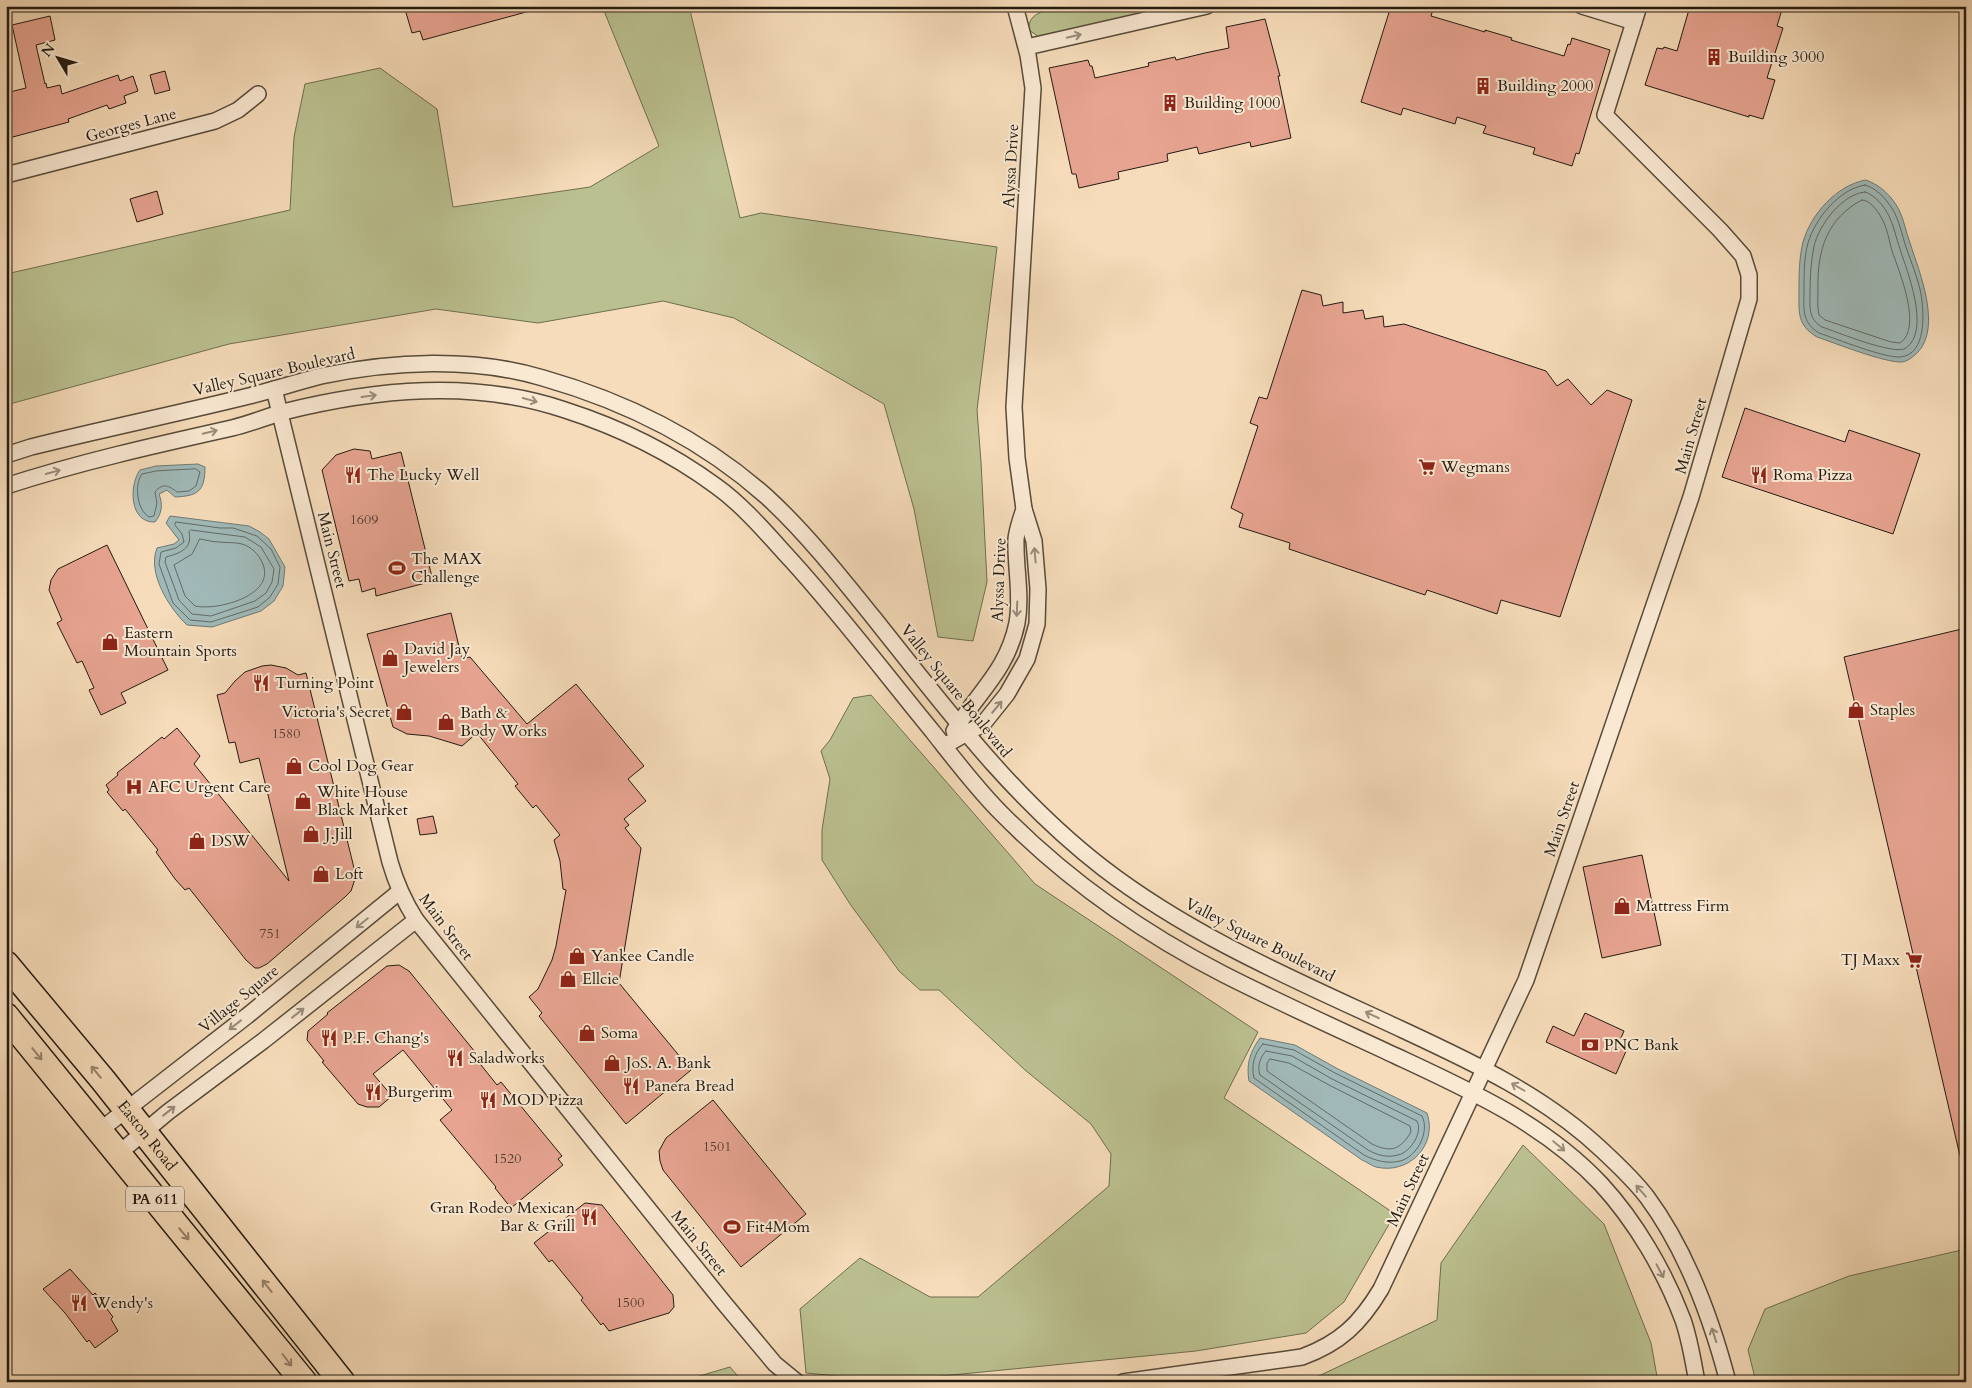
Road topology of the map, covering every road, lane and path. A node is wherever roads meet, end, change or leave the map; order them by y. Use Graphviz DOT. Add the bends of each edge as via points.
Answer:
graph roads {
  1 [pos="1207,6"];
  2 [pos="1582,6"];
  3 [pos="1639,6"];
  4 [pos="1021,7"];
  5 [pos="1634,22"];
  6 [pos="1026,47"];
  7 [pos="258,94"];
  8 [pos="6,175"];
  9 [pos="274,389"];
  10 [pos="280,413"];
  11 [pos="6,455"];
  12 [pos="6,486"];
  13 [pos="963,728"];
  14 [pos="944,746"];
  15 [pos="400,892"];
  16 [pos="416,920"];
  17 [pos="6,964"];
  18 [pos="6,1016"];
  19 [pos="1484,1070"];
  20 [pos="1473,1093"];
  21 [pos="126,1110"];
  22 [pos="99,1131"];
  23 [pos="144,1132"];
  24 [pos="118,1154"];
  25 [pos="304,1382"];
  26 [pos="342,1382"];
  27 [pos="797,1382"];
  28 [pos="1123,1382"];
  29 [pos="1697,1382"];
  30 [pos="1728,1382"];
  6 -- 1 [label="street, one-way"];
  2 -- 5 [label="street"];
  3 -- 5 [label="street"];
  4 -- 6 [label="street, Alyssa Drive"];
  5 -- 19 [label="street, Main Street" via="1605,115 1744,256 1750,275 1749,298 1691,497 1526,980"];
  6 -- 13 [label="street, Alyssa Drive" via="1032,98 1014,406 1024,509 1034,540 1037,624 1026,659 1007,694 982,724"];
  7 -- 8 [label="street, Georges Lane" via="238,110 215,121"];
  9 -- 10 [label="street, Main Street"];
  9 -- 11 [label="street, Valley Square Boulevard"];
  9 -- 13 [label="street, Valley Square Boulevard" via="351,371 412,363 445,364 513,370 539,376 646,415 719,459 792,522"];
  12 -- 10 [label="street, one-way" via="151,446 249,424"];
  10 -- 14 [label="street, one-way" via="358,397 433,390 475,390 562,409 647,445 732,498 812,583"];
  10 -- 15 [label="street, Main Street"];
  13 -- 14 [label="street, Alyssa Drive"];
  19 -- 13 [label="street, Valley Square Boulevard, one-way" via="1244,956 1182,922 1104,869 1051,825 1008,782"];
  14 -- 20 [label="street" via="985,796 1046,857 1131,921 1192,958"];
  15 -- 16 [label="street, Main Street"];
  15 -- 21 [label="street, Village Square, one-way"];
  23 -- 16 [label="street, one-way"];
  16 -- 27 [label="street, Main Street" via="724,1303 775,1364"];
  21 -- 17 [label="highway, Easton Road / PA 611, one-way"];
  18 -- 22 [label="highway, Easton Road / PA 611, one-way"];
  19 -- 20 [label="street, Main Street"];
  30 -- 19 [label="street, Valley Square Boulevard, one-way" via="1706,1309 1692,1277 1647,1198 1598,1146 1557,1112"];
  20 -- 28 [label="street, Main Street" via="1381,1289 1352,1329 1327,1346 1302,1357"];
  20 -- 29 [label="street, one-way" via="1548,1137 1601,1185 1624,1212 1644,1241 1683,1320"];
  21 -- 22 [label="street, Village Square"];
  21 -- 23 [label="highway, Easton Road / PA 611"];
  22 -- 24 [label="highway, Easton Road / PA 611"];
  23 -- 24 [label="street"];
  26 -- 23 [label="highway, Easton Road / PA 611, one-way"];
  24 -- 25 [label="highway, Easton Road / PA 611, one-way"];
}
